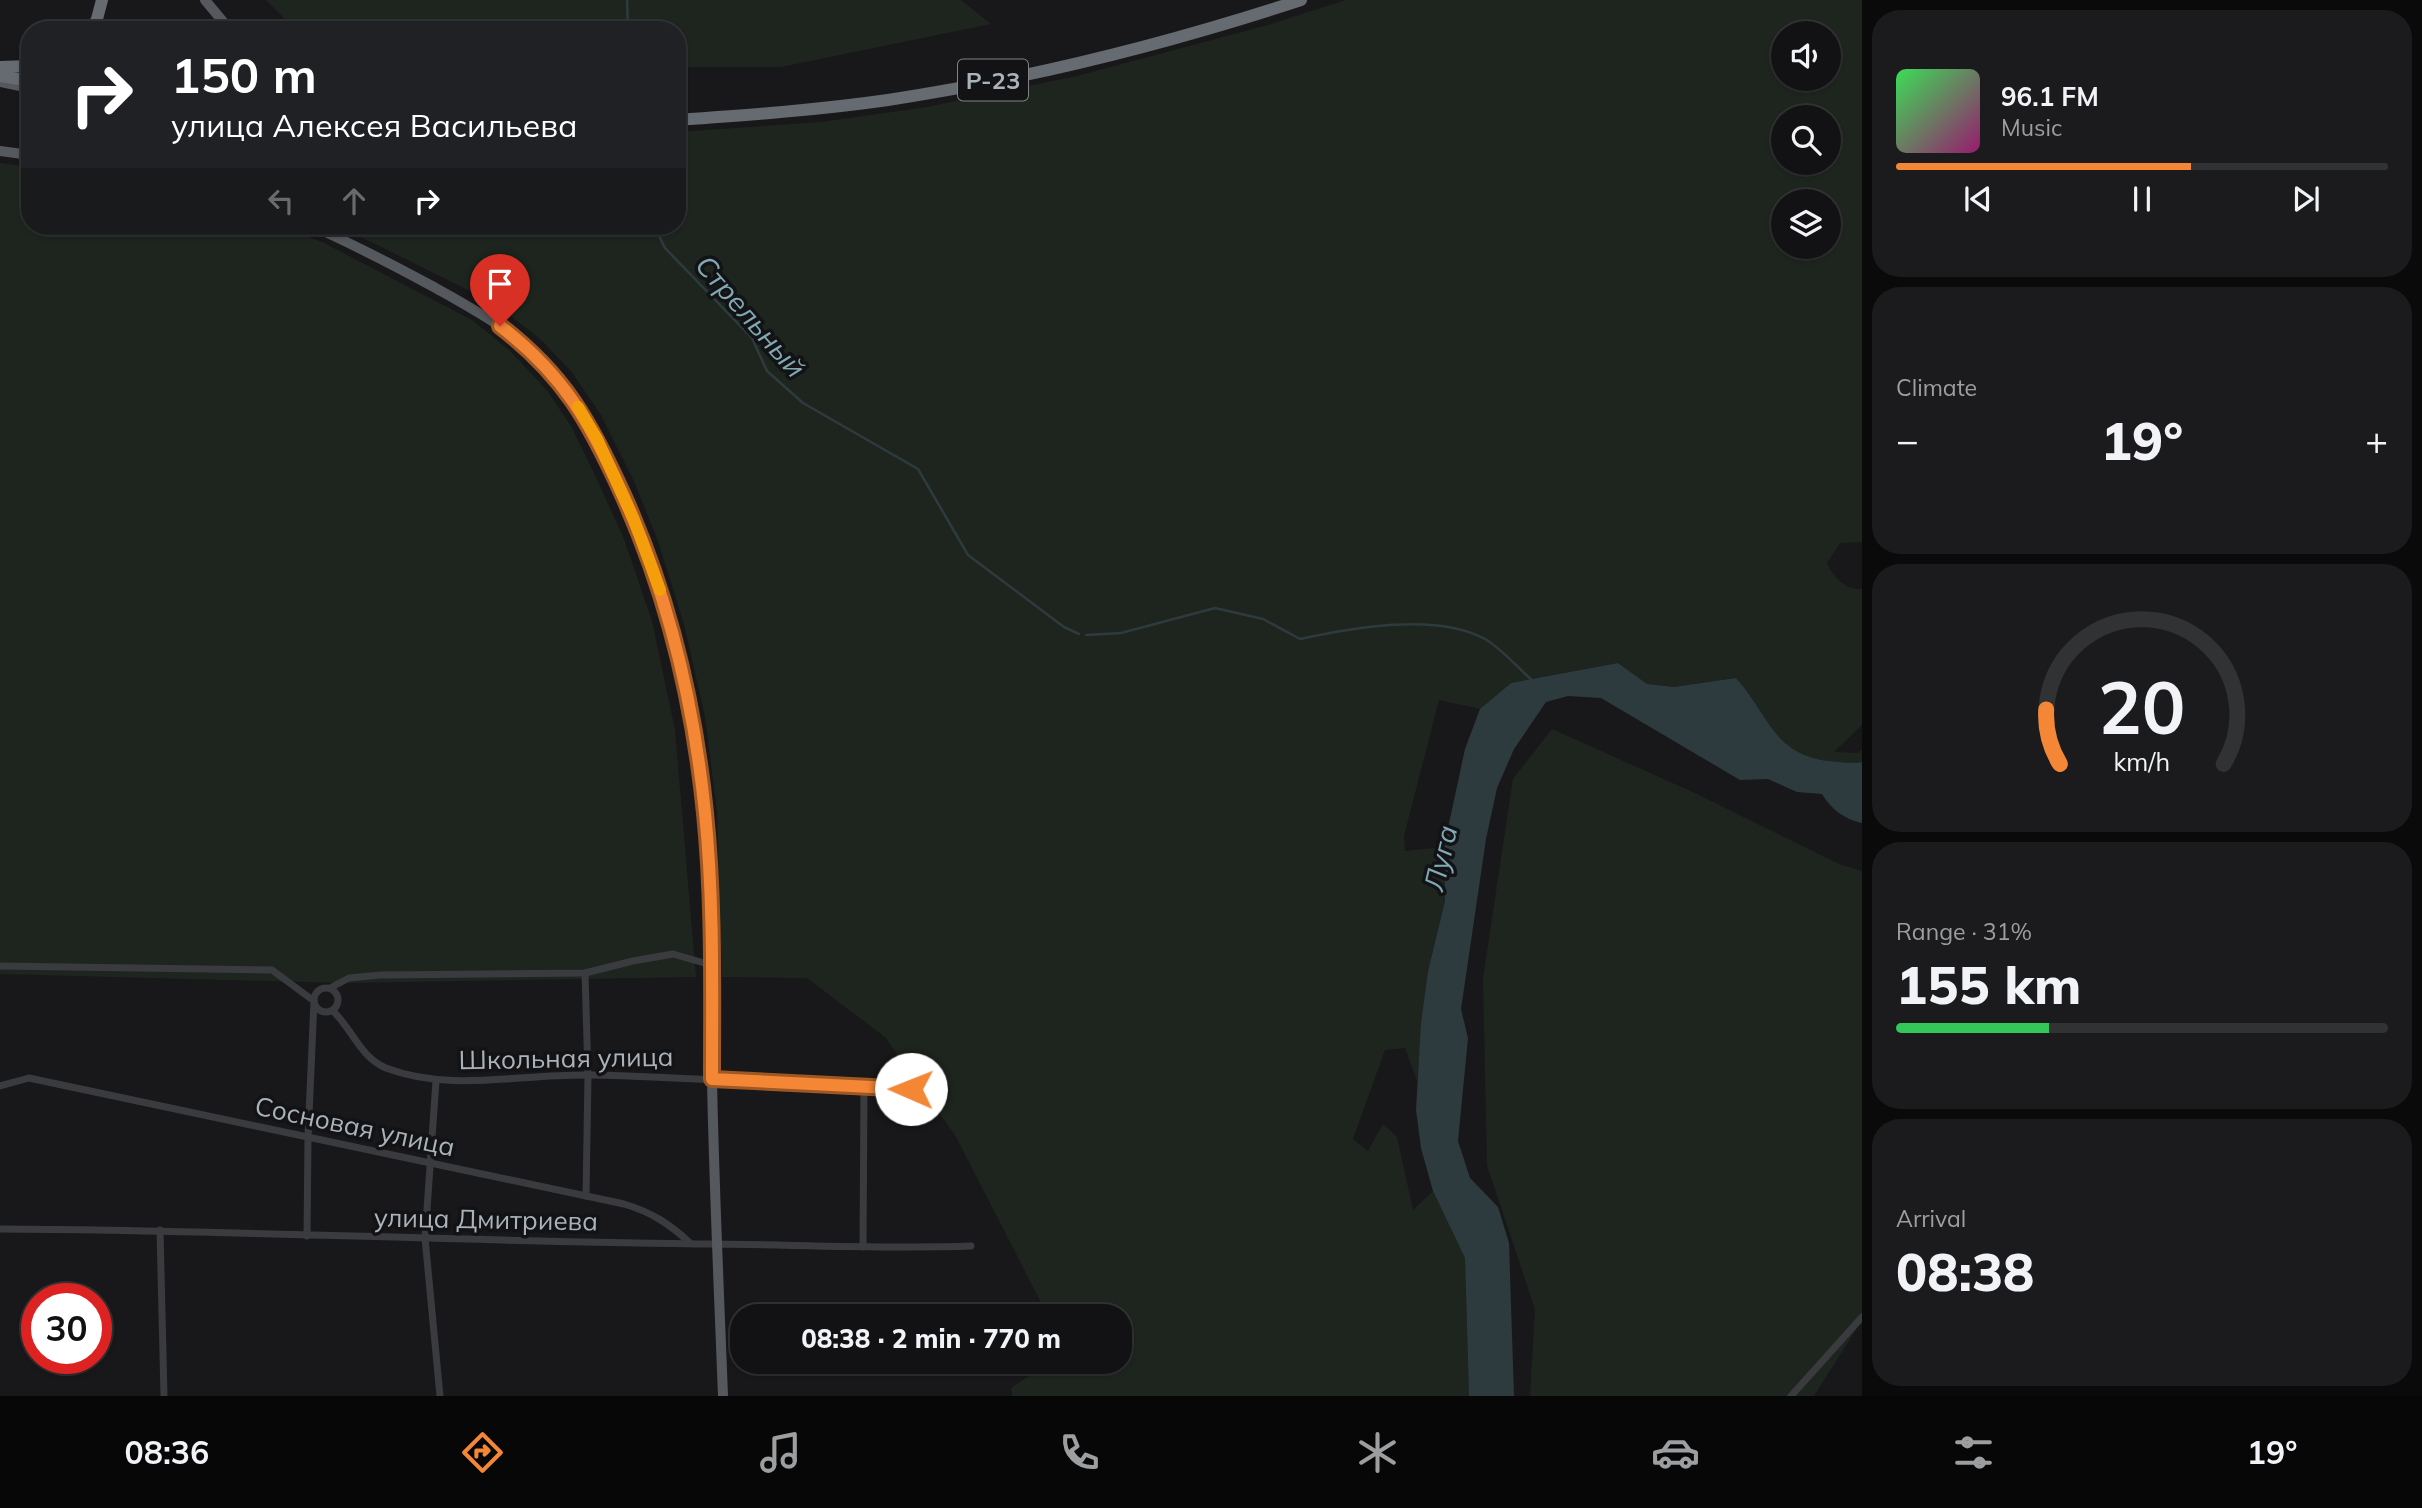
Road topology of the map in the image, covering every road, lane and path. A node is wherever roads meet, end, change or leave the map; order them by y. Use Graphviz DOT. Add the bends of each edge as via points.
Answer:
graph roads {
  1 [pos="102,0"];
  2 [pos="205,0"];
  3 [pos="1301,0"];
  4 [pos="96,21"];
  5 [pos="222,21"];
  6 [pos="21,66"];
  7 [pos="0,67"];
  8 [pos="0,76"];
  9 [pos="21,80"];
  10 [pos="0,82"];
  11 [pos="21,86"];
  12 [pos="686,119"];
  13 [pos="0,151"];
  14 [pos="21,154"];
  15 [pos="331,235"];
  16 [pos="712,965"];
  17 [pos="0,967"];
  18 [pos="585,973"];
  19 [pos="330,988"];
  20 [pos="314,1001"];
  21 [pos="333,1011"];
  22 [pos="587,1075"];
  23 [pos="712,1079"];
  24 [pos="436,1081"];
  25 [pos="0,1086"];
  26 [pos="864,1088"];
  27 [pos="911,1089"];
  28 [pos="308,1137"];
  29 [pos="432,1165"];
  30 [pos="586,1196"];
  31 [pos="0,1229"];
  32 [pos="160,1230"];
  33 [pos="307,1236"];
  34 [pos="425,1238"];
  35 [pos="691,1244"];
  36 [pos="717,1244"];
  37 [pos="971,1246"];
  38 [pos="863,1247"];
  39 [pos="1862,1317"];
  40 [pos="164,1396"];
  41 [pos="440,1396"];
  42 [pos="723,1396"];
  43 [pos="1791,1396"];
  1 -- 4 [label="highway"];
  2 -- 5 [label="main road"];
  3 -- 12 [label="highway, Р-23" via="1113,53 963,86 814,110"];
  6 -- 7 [label="highway"];
  8 -- 9 [label="highway"];
  10 -- 11 [label="main road"];
  13 -- 14 [label="main road"];
  15 -- 16 [label="main road" via="500,326 541,360 584,416 656,576 685,685 705,814"];
  16 -- 18 [label="street" via="673,954"];
  16 -- 23 [label="main road"];
  17 -- 20 [label="street" via="272,970"];
  18 -- 19 [label="street" via="380,975 349,978"];
  18 -- 22 [label="street"];
  19 -- 20 [label="street" via="318,990"];
  19 -- 21 [label="street" via="339,1000"];
  20 -- 21 [label="street" via="321,1011"];
  20 -- 28 [label="street"];
  21 -- 24 [label="street, Школьная улица" via="373,1062"];
  22 -- 23 [label="street, Школьная улица"];
  22 -- 24 [label="street, Школьная улица"];
  22 -- 30 [label="street"];
  23 -- 26 [label="street, Школьная улица"];
  23 -- 36 [label="main road"];
  24 -- 29 [label="street"];
  25 -- 28 [label="street, Сосновая улица" via="29,1078"];
  26 -- 27 [label="street, Школьная улица"];
  26 -- 38 [label="street"];
  28 -- 29 [label="street, Сосновая улица"];
  28 -- 33 [label="street"];
  29 -- 30 [label="street, Сосновая улица"];
  29 -- 34 [label="street"];
  30 -- 35 [label="street, Сосновая улица" via="650,1212"];
  31 -- 32 [label="street, улица Дмитриева"];
  32 -- 33 [label="street, улица Дмитриева"];
  32 -- 40 [label="street"];
  33 -- 34 [label="street, улица Дмитриева"];
  34 -- 35 [label="street, улица Дмитриева"];
  34 -- 41 [label="street"];
  35 -- 36 [label="street, улица Дмитриева"];
  36 -- 38 [label="street, улица Дмитриева"];
  36 -- 42 [label="main road"];
  37 -- 38 [label="street, улица Дмитриева"];
  39 -- 43 [label="street"];
}
